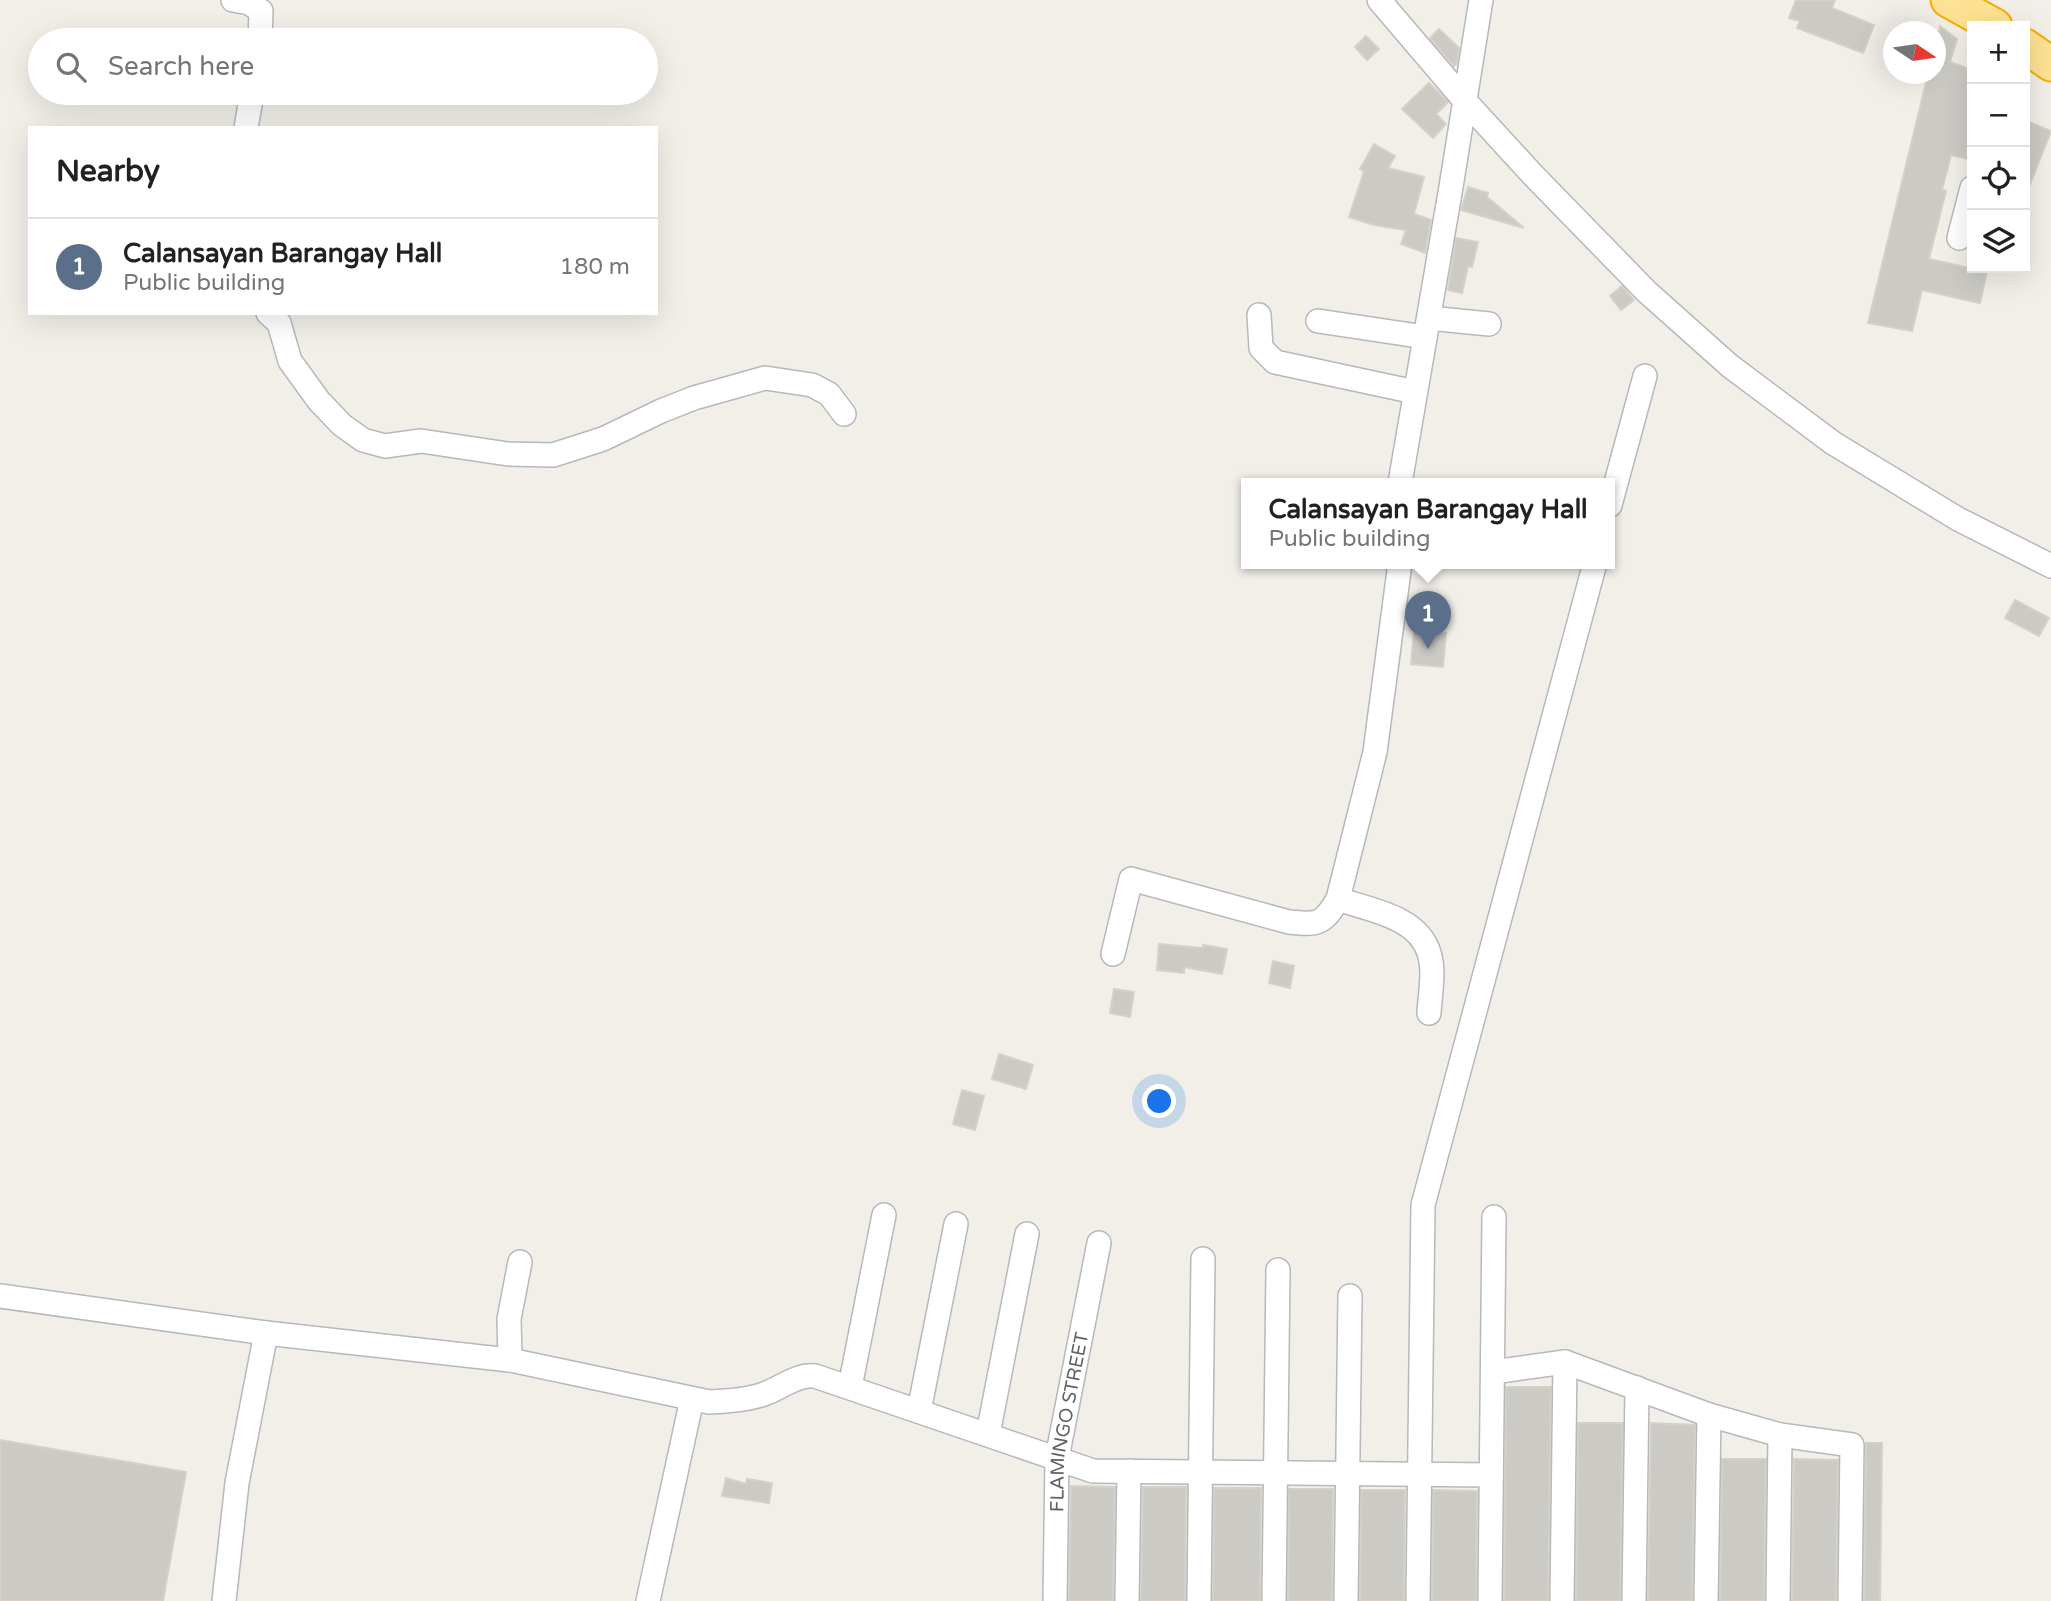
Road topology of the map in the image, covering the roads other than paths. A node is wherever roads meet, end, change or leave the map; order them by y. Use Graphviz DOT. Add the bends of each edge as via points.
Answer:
graph roads {
  1 [pos="233,0"];
  2 [pos="1379,0"];
  3 [pos="1481,0"];
  4 [pos="1948,0"];
  5 [pos="1985,21"];
  6 [pos="260,28"];
  7 [pos="1466,102"];
  8 [pos="250,105"];
  9 [pos="246,126"];
  10 [pos="1967,207"];
  11 [pos="1959,238"];
  12 [pos="270,315"];
  13 [pos="1259,315"];
  14 [pos="1318,321"];
  15 [pos="1489,324"];
  16 [pos="1427,328"];
  17 [pos="1645,376"];
  18 [pos="1415,392"];
  19 [pos="844,414"];
  20 [pos="1401,478"];
  21 [pos="1615,487"];
  22 [pos="2051,566"];
  23 [pos="1398,569"];
  24 [pos="1592,569"];
  25 [pos="1338,899"];
  26 [pos="1113,954"];
  27 [pos="1430,1013"];
  28 [pos="884,1215"];
  29 [pos="1494,1217"];
  30 [pos="956,1224"];
  31 [pos="1027,1234"];
  32 [pos="1099,1243"];
  33 [pos="1203,1259"];
  34 [pos="520,1262"];
  35 [pos="1278,1270"];
  36 [pos="0,1296"];
  37 [pos="1350,1296"];
  38 [pos="266,1333"];
  39 [pos="510,1360"];
  40 [pos="1565,1362"];
  41 [pos="1493,1373"];
  42 [pos="850,1387"];
  43 [pos="1637,1388"];
  44 [pos="692,1399"];
  45 [pos="919,1411"];
  46 [pos="1709,1415"];
  47 [pos="988,1434"];
  48 [pos="1780,1435"];
  49 [pos="1057,1458"];
  50 [pos="1129,1471"];
  51 [pos="1201,1472"];
  52 [pos="1275,1472"];
  53 [pos="1347,1473"];
  54 [pos="1419,1474"];
  55 [pos="1491,1475"];
  56 [pos="224,1601"];
  57 [pos="648,1601"];
  58 [pos="1055,1601"];
  59 [pos="1127,1601"];
  60 [pos="1199,1601"];
  61 [pos="1274,1601"];
  62 [pos="1346,1601"];
  63 [pos="1418,1601"];
  64 [pos="1490,1601"];
  65 [pos="1562,1601"];
  66 [pos="1634,1601"];
  67 [pos="1706,1601"];
  68 [pos="1778,1601"];
  69 [pos="1850,1601"];
  1 -- 6 [label="street" via="261,11"];
  2 -- 7 [label="street"];
  3 -- 7 [label="street"];
  4 -- 5 [label="highway"];
  7 -- 16 [label="street"];
  7 -- 22 [label="street" via="1647,292 1730,366 1833,443 1958,519"];
  8 -- 9 [label="street"];
  10 -- 11 [label="street"];
  12 -- 19 [label="street" via="279,323 290,360 319,401 363,440 385,446 421,441 508,454 553,455 603,439 694,398 765,378 812,385 829,394"];
  13 -- 18 [label="street" via="1261,348 1275,362"];
  14 -- 16 [label="street"];
  15 -- 16 [label="street"];
  16 -- 18 [label="street"];
  17 -- 21 [label="street"];
  18 -- 20 [label="street"];
  23 -- 25 [label="street" via="1375,752"];
  24 -- 54 [label="street" via="1423,1205"];
  25 -- 26 [label="street" via="1328,916 1312,925 1131,879"];
  25 -- 27 [label="street" via="1406,923 1420,936 1429,951"];
  28 -- 42 [label="street"];
  29 -- 41 [label="street"];
  30 -- 45 [label="street"];
  31 -- 47 [label="street"];
  32 -- 49 [label="street, FLAMINGO STREET"];
  33 -- 51 [label="street"];
  34 -- 39 [label="street" via="509,1319"];
  35 -- 52 [label="street"];
  36 -- 38 [label="street"];
  37 -- 53 [label="street"];
  38 -- 39 [label="street"];
  38 -- 56 [label="street" via="237,1483"];
  39 -- 44 [label="street"];
  40 -- 41 [label="street"];
  40 -- 43 [label="street"];
  40 -- 65 [label="street"];
  41 -- 55 [label="street"];
  42 -- 44 [label="street" via="810,1375 741,1400"];
  42 -- 45 [label="street"];
  43 -- 46 [label="street"];
  43 -- 66 [label="street"];
  44 -- 57 [label="street"];
  45 -- 47 [label="street"];
  46 -- 48 [label="street"];
  46 -- 67 [label="street"];
  47 -- 49 [label="street"];
  48 -- 68 [label="street"];
  48 -- 69 [label="street" via="1852,1446"];
  49 -- 50 [label="street" via="1093,1471"];
  49 -- 58 [label="street, FLAMINGO STREET"];
  50 -- 51 [label="street"];
  50 -- 59 [label="street"];
  51 -- 52 [label="street"];
  51 -- 60 [label="street"];
  52 -- 53 [label="street"];
  52 -- 61 [label="street"];
  53 -- 54 [label="street"];
  53 -- 62 [label="street"];
  54 -- 55 [label="street"];
  54 -- 63 [label="street"];
  55 -- 64 [label="street"];
}
